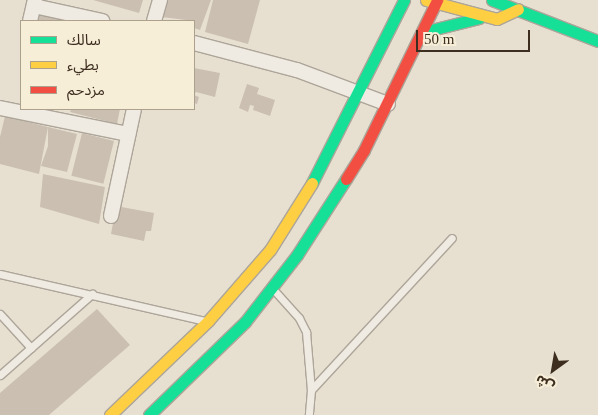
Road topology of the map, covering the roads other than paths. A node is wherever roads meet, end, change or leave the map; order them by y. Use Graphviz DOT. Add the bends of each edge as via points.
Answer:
graph roads {
  1 [pos="160,0"];
  2 [pos="404,0"];
  3 [pos="492,0"];
  4 [pos="433,1"];
  5 [pos="34,3"];
  6 [pos="518,9"];
  7 [pos="484,17"];
  8 [pos="30,20"];
  9 [pos="98,20"];
  10 [pos="154,20"];
  11 [pos="423,32"];
  12 [pos="598,41"];
  13 [pos="195,43"];
  14 [pos="359,92"];
  15 [pos="388,104"];
  16 [pos="0,108"];
  17 [pos="134,110"];
  18 [pos="128,134"];
  19 [pos="111,216"];
  20 [pos="452,238"];
  21 [pos="0,274"];
  22 [pos="273,289"];
  23 [pos="92,294"];
  24 [pos="0,314"];
  25 [pos="208,321"];
  26 [pos="31,348"];
  27 [pos="0,375"];
  28 [pos="311,390"];
  29 [pos="110,415"];
  30 [pos="149,415"];
  31 [pos="309,415"];
  1 -- 10 [label="street"];
  2 -- 14 [label="street"];
  3 -- 6 [label="street"];
  4 -- 7 [label="street"];
  4 -- 11 [label="street"];
  5 -- 8 [label="street"];
  5 -- 9 [label="street"];
  6 -- 7 [label="street" via="506,17"];
  6 -- 12 [label="street"];
  7 -- 11 [label="street"];
  11 -- 15 [label="street"];
  13 -- 14 [label="street" via="297,70"];
  14 -- 15 [label="street"];
  14 -- 25 [label="street" via="320,171 288,225 250,275"];
  15 -- 22 [label="street" via="329,207"];
  16 -- 18 [label="street"];
  17 -- 18 [label="street"];
  18 -- 19 [label="street"];
  20 -- 28 [label="lane"];
  21 -- 23 [label="lane"];
  22 -- 28 [label="lane" via="299,318 306,332"];
  22 -- 30 [label="street" via="226,342"];
  23 -- 25 [label="lane"];
  23 -- 26 [label="lane"];
  24 -- 26 [label="lane"];
  25 -- 29 [label="street"];
  26 -- 27 [label="lane"];
  28 -- 31 [label="lane"];
}
